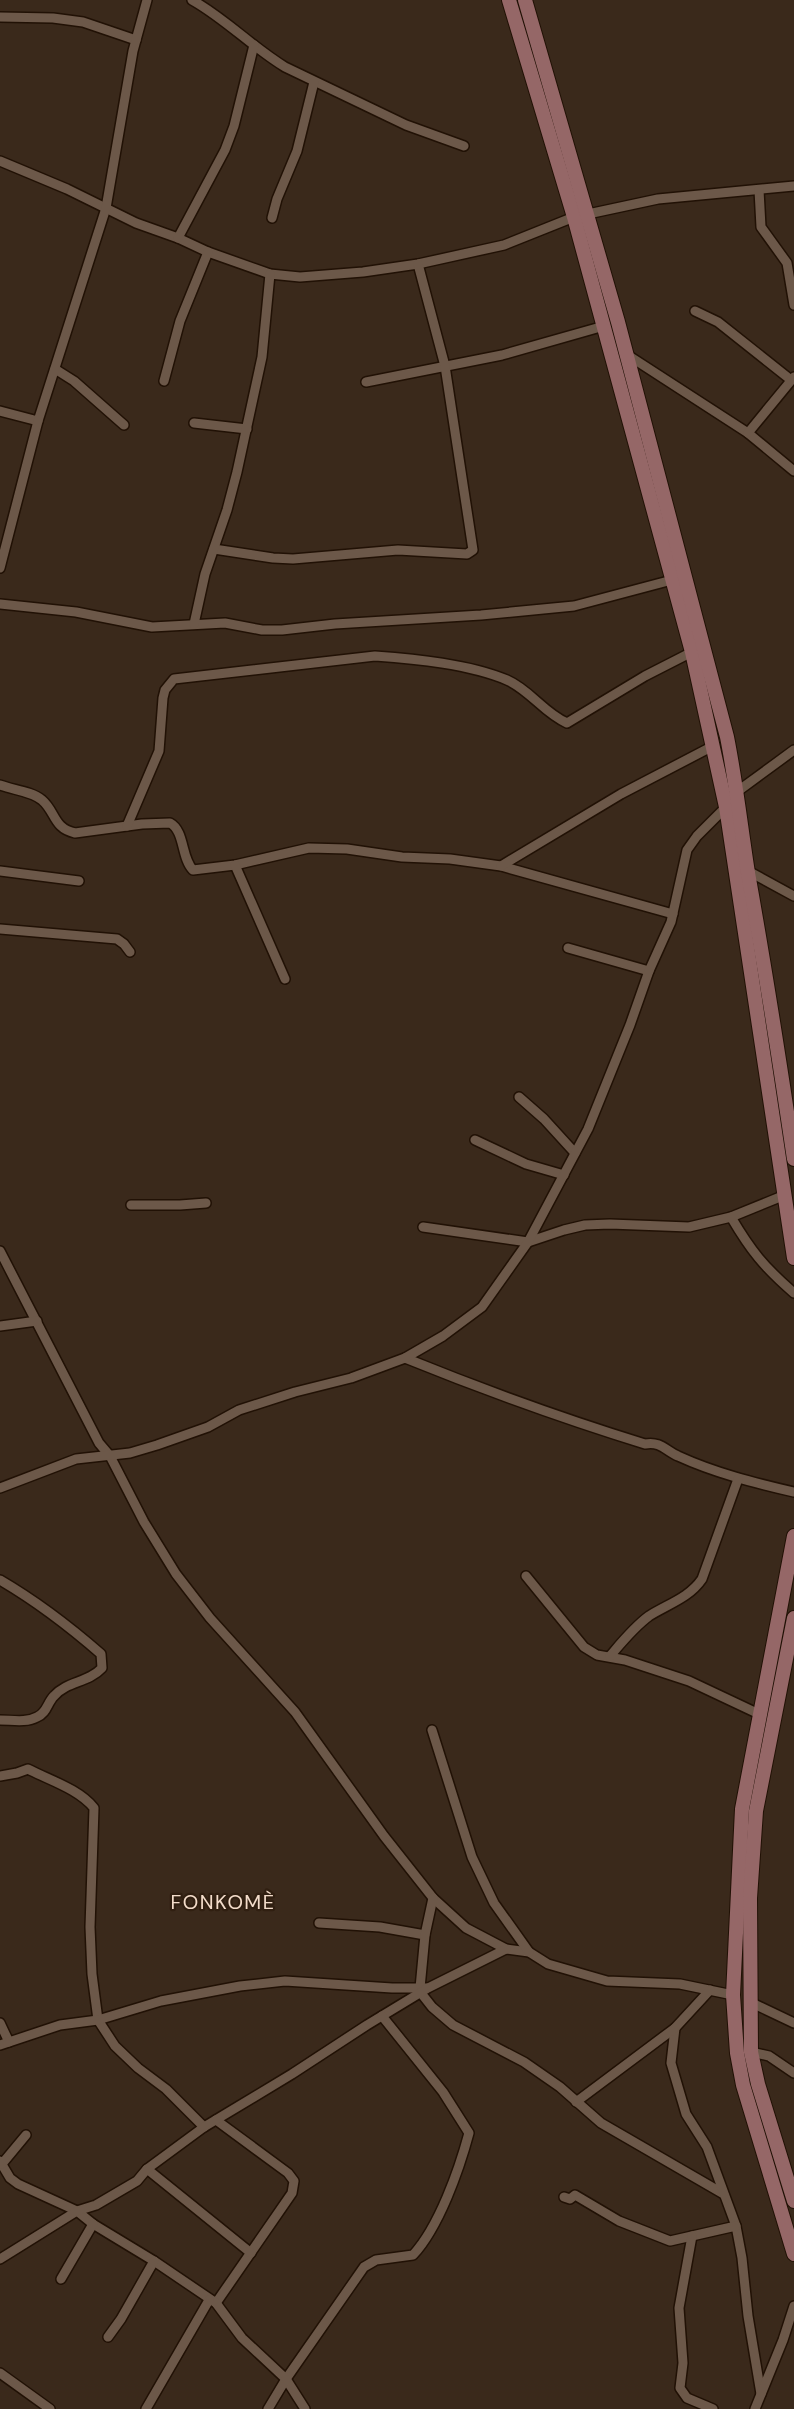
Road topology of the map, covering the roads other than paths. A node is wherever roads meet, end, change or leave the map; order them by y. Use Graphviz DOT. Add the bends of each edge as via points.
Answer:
graph roads {
  1 [pos="147,0"];
  2 [pos="192,0"];
  3 [pos="509,0"];
  4 [pos="527,0"];
  5 [pos="0,17"];
  6 [pos="136,40"];
  7 [pos="254,45"];
  8 [pos="314,82"];
  9 [pos="464,146"];
  10 [pos="0,161"];
  11 [pos="794,186"];
  12 [pos="759,190"];
  13 [pos="106,208"];
  14 [pos="581,216"];
  15 [pos="272,218"];
  16 [pos="178,238"];
  17 [pos="208,252"];
  18 [pos="418,264"];
  19 [pos="270,274"];
  20 [pos="794,305"];
  21 [pos="695,311"];
  22 [pos="604,326"];
  23 [pos="626,354"];
  24 [pos="445,366"];
  25 [pos="55,369"];
  26 [pos="793,379"];
  27 [pos="164,381"];
  28 [pos="366,382"];
  29 [pos="0,411"];
  30 [pos="38,421"];
  31 [pos="194,423"];
  32 [pos="124,425"];
  33 [pos="247,429"];
  34 [pos="748,433"];
  35 [pos="794,471"];
  36 [pos="214,549"];
  37 [pos="0,568"];
  38 [pos="672,580"];
  39 [pos="0,604"];
  40 [pos="194,624"];
  41 [pos="692,652"];
  42 [pos="713,746"];
  43 [pos="794,750"];
  44 [pos="0,785"];
  45 [pos="738,790"];
  46 [pos="726,807"];
  47 [pos="127,826"];
  48 [pos="235,865"];
  49 [pos="501,866"];
  50 [pos="0,871"];
  51 [pos="748,871"];
  52 [pos="79,880"];
  53 [pos="794,896"];
  54 [pos="673,914"];
  55 [pos="0,929"];
  56 [pos="568,948"];
  57 [pos="130,952"];
  58 [pos="649,971"];
  59 [pos="285,979"];
  60 [pos="519,1097"];
  61 [pos="475,1140"];
  62 [pos="575,1153"];
  63 [pos="794,1159"];
  64 [pos="564,1176"];
  65 [pos="785,1195"];
  66 [pos="206,1203"];
  67 [pos="131,1205"];
  68 [pos="731,1217"];
  69 [pos="423,1227"];
  70 [pos="528,1242"];
  71 [pos="0,1251"];
  72 [pos="794,1258"];
  73 [pos="794,1293"];
  74 [pos="37,1321"];
  75 [pos="0,1326"];
  76 [pos="405,1358"];
  77 [pos="110,1456"];
  78 [pos="738,1479"];
  79 [pos="0,1488"];
  80 [pos="794,1492"];
  81 [pos="794,1536"];
  82 [pos="526,1576"];
  83 [pos="0,1580"];
  84 [pos="794,1618"];
  85 [pos="610,1656"];
  86 [pos="759,1714"];
  87 [pos="0,1720"];
  88 [pos="432,1730"];
  89 [pos="0,1776"];
  90 [pos="433,1898"];
  91 [pos="319,1923"];
  92 [pos="425,1935"];
  93 [pos="506,1949"];
  94 [pos="529,1952"];
  95 [pos="423,1990"];
  96 [pos="710,1990"];
  97 [pos="733,1995"];
  98 [pos="750,2002"];
  99 [pos="382,2016"];
  100 [pos="98,2020"];
  101 [pos="0,2023"];
  102 [pos="794,2023"];
  103 [pos="675,2028"];
  104 [pos="5,2044"];
  105 [pos="751,2052"];
  106 [pos="794,2073"];
  107 [pos="576,2102"];
  108 [pos="216,2120"];
  109 [pos="204,2127"];
  110 [pos="26,2135"];
  111 [pos="1,2162"];
  112 [pos="147,2169"];
  113 [pos="722,2193"];
  114 [pos="564,2197"];
  115 [pos="794,2201"];
  116 [pos="77,2211"];
  117 [pos="93,2224"];
  118 [pos="736,2226"];
  119 [pos="692,2236"];
  120 [pos="251,2253"];
  121 [pos="794,2254"];
  122 [pos="0,2259"];
  123 [pos="154,2261"];
  124 [pos="61,2279"];
  125 [pos="212,2302"];
  126 [pos="794,2306"];
  127 [pos="108,2337"];
  128 [pos="0,2373"];
  129 [pos="286,2379"];
  130 [pos="761,2394"];
  131 [pos="50,2409"];
  132 [pos="146,2409"];
  133 [pos="268,2409"];
  134 [pos="305,2409"];
  135 [pos="713,2409"];
  136 [pos="755,2409"];
  1 -- 6 [label="street"];
  2 -- 7 [label="street"];
  3 -- 14 [label="street"];
  4 -- 14 [label="street"];
  5 -- 6 [label="street" via="83,22"];
  6 -- 13 [label="street"];
  7 -- 8 [label="street"];
  7 -- 16 [label="street" via="225,150"];
  8 -- 9 [label="street" via="406,125"];
  8 -- 15 [label="street" via="300,142"];
  10 -- 13 [label="street"];
  11 -- 12 [label="street"];
  12 -- 14 [label="street" via="657,199"];
  12 -- 20 [label="street" via="760,227 788,263"];
  13 -- 16 [label="street"];
  13 -- 25 [label="street"];
  14 -- 18 [label="street" via="504,245"];
  14 -- 22 [label="street"];
  14 -- 23 [label="street"];
  16 -- 17 [label="street"];
  17 -- 19 [label="street"];
  17 -- 27 [label="street" via="180,321"];
  18 -- 19 [label="street" via="300,277"];
  18 -- 24 [label="street"];
  19 -- 33 [label="street" via="262,357"];
  21 -- 26 [label="street" via="718,322"];
  22 -- 24 [label="street" via="502,355"];
  22 -- 38 [label="street"];
  23 -- 34 [label="street"];
  23 -- 45 [label="street"];
  24 -- 28 [label="street"];
  24 -- 36 [label="street" via="472,552 398,550 293,559"];
  25 -- 30 [label="street"];
  25 -- 32 [label="street"];
  26 -- 34 [label="street"];
  29 -- 30 [label="street"];
  30 -- 37 [label="street"];
  31 -- 33 [label="street"];
  33 -- 36 [label="street"];
  34 -- 35 [label="street"];
  36 -- 40 [label="street"];
  38 -- 40 [label="street" via="574,606 282,630 225,623"];
  38 -- 41 [label="street"];
  39 -- 40 [label="street" via="76,612 152,627"];
  41 -- 42 [label="street"];
  41 -- 47 [label="street" via="567,723 506,680 464,668 392,658 174,679 163,698 159,751"];
  42 -- 46 [label="street"];
  42 -- 49 [label="street" via="621,794"];
  43 -- 45 [label="street"];
  44 -- 47 [label="street" via="36,796 67,831"];
  45 -- 46 [label="street"];
  45 -- 51 [label="street"];
  46 -- 54 [label="street" via="687,850"];
  46 -- 65 [label="street"];
  47 -- 48 [label="street" via="175,825 193,870"];
  48 -- 49 [label="street" via="309,848 332,848"];
  48 -- 59 [label="street"];
  49 -- 54 [label="street"];
  50 -- 52 [label="street"];
  51 -- 53 [label="street"];
  51 -- 63 [label="street"];
  54 -- 58 [label="street"];
  55 -- 57 [label="street" via="117,939"];
  56 -- 58 [label="street"];
  58 -- 62 [label="street" via="626,1036"];
  60 -- 62 [label="street"];
  61 -- 64 [label="street" via="526,1164"];
  62 -- 64 [label="street"];
  64 -- 70 [label="street"];
  65 -- 68 [label="street"];
  65 -- 72 [label="street"];
  66 -- 67 [label="street"];
  68 -- 70 [label="street" via="689,1227 585,1225"];
  68 -- 73 [label="street" via="750,1250"];
  69 -- 70 [label="street"];
  70 -- 76 [label="street" via="482,1307"];
  71 -- 74 [label="street"];
  74 -- 75 [label="street"];
  74 -- 77 [label="street" via="99,1443"];
  76 -- 77 [label="street" via="239,1410 208,1427 157,1445"];
  76 -- 78 [label="street" via="583,1424 663,1446 675,1455"];
  77 -- 79 [label="street" via="76,1459"];
  77 -- 90 [label="street" via="176,1574 295,1712"];
  78 -- 80 [label="street"];
  78 -- 85 [label="street" via="697,1587 649,1617"];
  81 -- 86 [label="street"];
  82 -- 85 [label="street" via="584,1647 597,1655"];
  83 -- 87 [label="street" via="31,1598 86,1641 101,1654 102,1668 93,1677 69,1685 53,1696 37,1718"];
  84 -- 98 [label="street" via="756,1811 750,1898"];
  85 -- 86 [label="street" via="689,1681"];
  86 -- 97 [label="street" via="742,1809"];
  88 -- 94 [label="street" via="472,1857 494,1903"];
  89 -- 100 [label="street" via="27,1768 74,1792 94,1808 90,1927"];
  90 -- 92 [label="street"];
  90 -- 93 [label="street" via="466,1928"];
  91 -- 92 [label="street"];
  92 -- 95 [label="street"];
  93 -- 94 [label="street"];
  93 -- 95 [label="street"];
  94 -- 96 [label="street" via="548,1964 607,1982 680,1984"];
  95 -- 99 [label="street"];
  95 -- 100 [label="street" via="285,1982 240,1986 161,2001"];
  95 -- 107 [label="street" via="442,2018 524,2062"];
  96 -- 97 [label="street"];
  96 -- 103 [label="street"];
  97 -- 121 [label="street" via="743,2085"];
  98 -- 102 [label="street"];
  98 -- 105 [label="street"];
  99 -- 108 [label="street"];
  99 -- 129 [label="street" via="469,2133 459,2167 425,2240 413,2255 376,2260 364,2267"];
  100 -- 104 [label="street" via="60,2025"];
  100 -- 109 [label="street" via="115,2046"];
  101 -- 104 [label="street"];
  103 -- 107 [label="street"];
  103 -- 113 [label="street" via="671,2062 686,2114 707,2147"];
  105 -- 106 [label="street" via="769,2056"];
  105 -- 115 [label="street"];
  107 -- 113 [label="street" via="601,2123"];
  108 -- 109 [label="street"];
  108 -- 120 [label="street" via="294,2181 292,2193"];
  109 -- 112 [label="street"];
  110 -- 111 [label="street"];
  111 -- 116 [label="street" via="18,2184"];
  112 -- 116 [label="street" via="137,2181 96,2205"];
  112 -- 120 [label="street"];
  113 -- 118 [label="street"];
  114 -- 119 [label="street" via="570,2199 575,2195 619,2221 670,2241"];
  116 -- 117 [label="street"];
  116 -- 122 [label="street"];
  117 -- 123 [label="street"];
  117 -- 124 [label="street"];
  118 -- 119 [label="street"];
  118 -- 130 [label="street"];
  119 -- 135 [label="street" via="679,2308 681,2388 687,2398"];
  120 -- 125 [label="street"];
  123 -- 125 [label="street"];
  123 -- 127 [label="street"];
  125 -- 129 [label="street" via="242,2338"];
  125 -- 132 [label="street"];
  126 -- 130 [label="street"];
  128 -- 131 [label="street"];
  129 -- 133 [label="street"];
  129 -- 134 [label="street"];
  130 -- 136 [label="street"];
}
